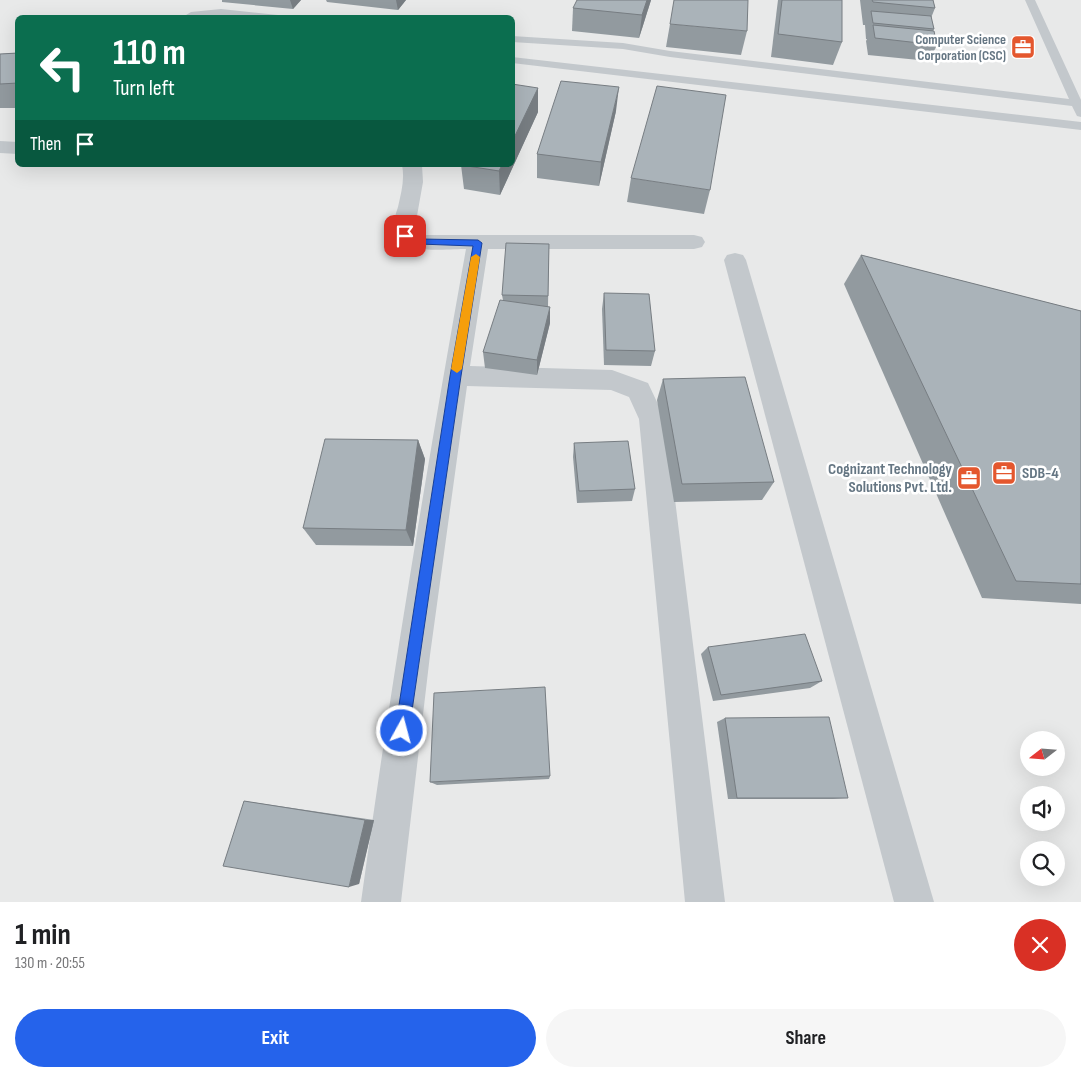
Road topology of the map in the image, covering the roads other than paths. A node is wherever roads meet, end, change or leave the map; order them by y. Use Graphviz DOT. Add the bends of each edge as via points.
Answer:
graph roads {
  1 [pos="1030,0"];
  2 [pos="190,13"];
  3 [pos="250,15"];
  4 [pos="515,39"];
  5 [pos="515,60"];
  6 [pos="647,63"];
  7 [pos="1080,107"];
  8 [pos="1081,126"];
  9 [pos="0,147"];
  10 [pos="15,148"];
  11 [pos="413,167"];
  12 [pos="694,242"];
  13 [pos="478,243"];
  14 [pos="735,260"];
  15 [pos="456,376"];
  16 [pos="381,902"];
  17 [pos="705,902"];
  18 [pos="914,902"];
  1 -- 7 [label="lane"];
  2 -- 3 [label="lane"];
  4 -- 6 [label="lane" via="623,46"];
  5 -- 6 [label="lane"];
  6 -- 7 [label="lane"];
  6 -- 8 [label="lane"];
  9 -- 10 [label="street"];
  11 -- 13 [label="street" via="415,176 404,225 405,236 419,242"];
  12 -- 13 [label="street"];
  13 -- 15 [label="street"];
  14 -- 18 [label="street"];
  15 -- 16 [label="street" via="407,693"];
  15 -- 17 [label="street" via="612,380 639,390 652,419"];
}
